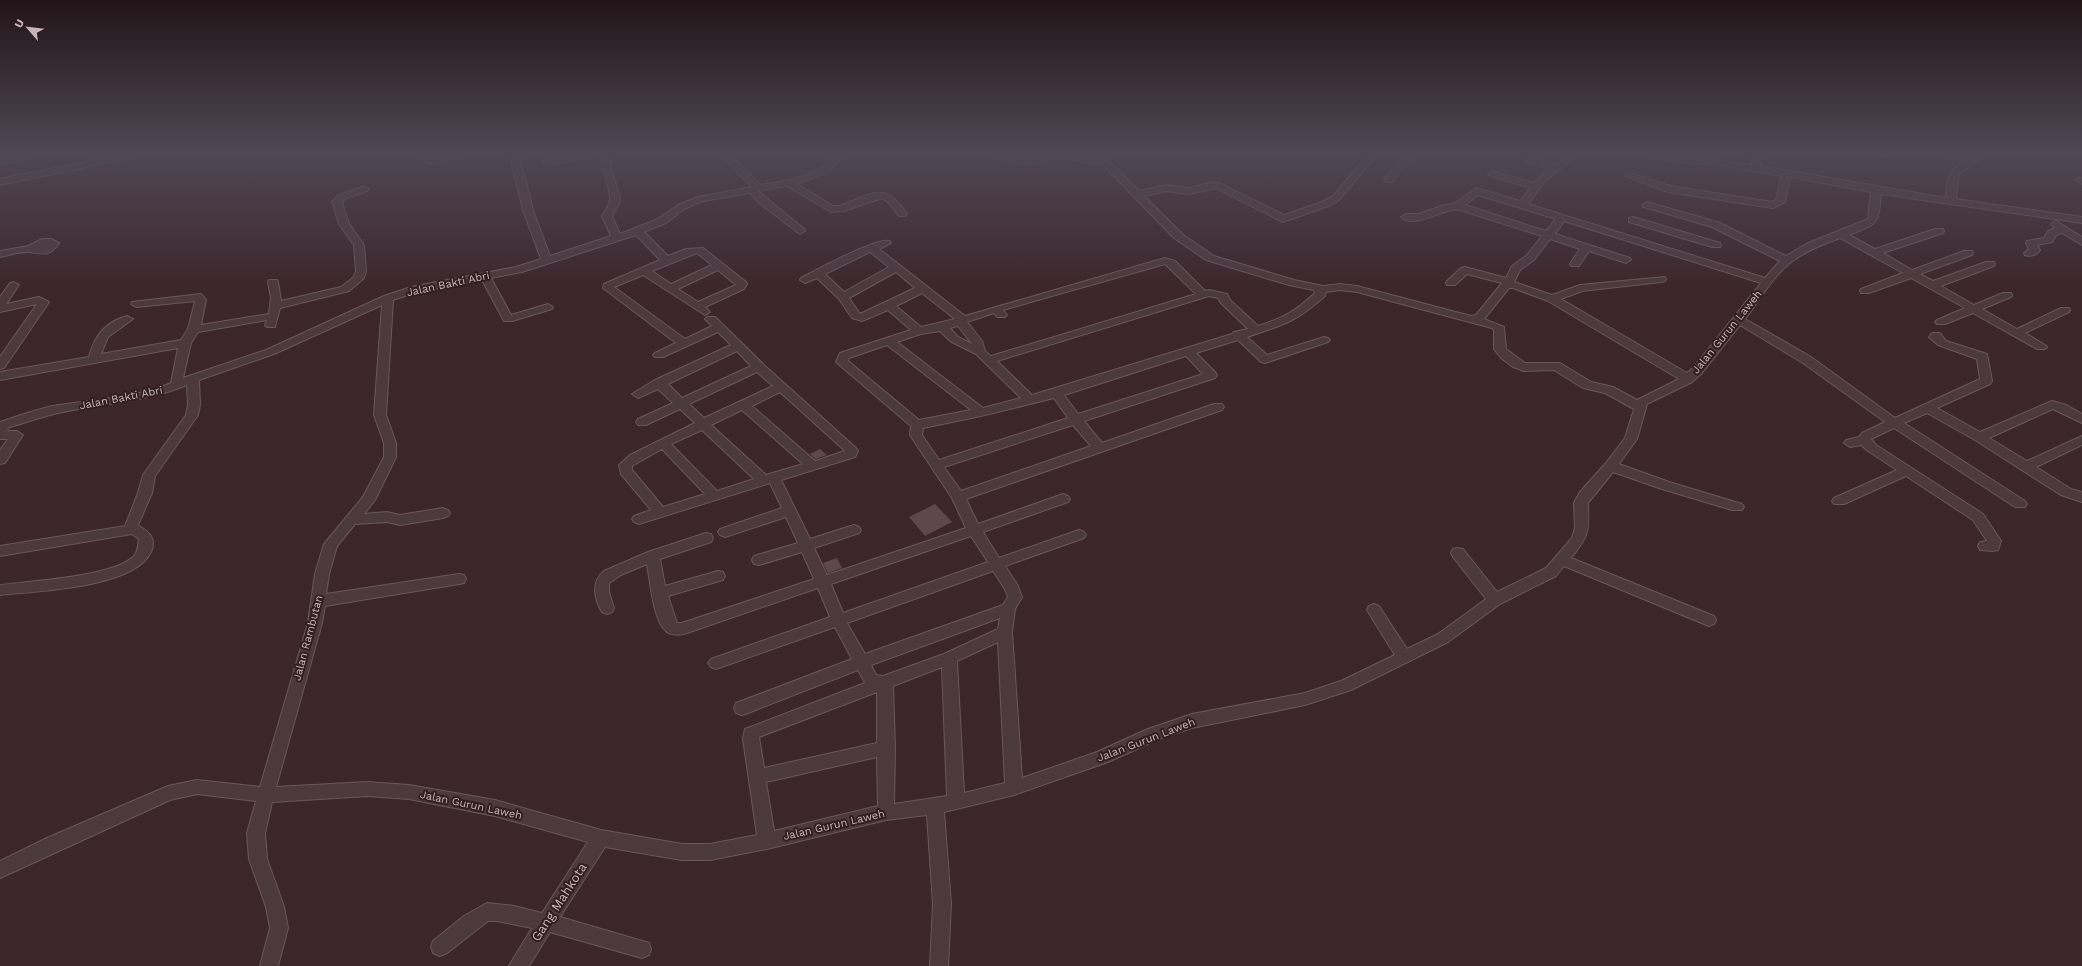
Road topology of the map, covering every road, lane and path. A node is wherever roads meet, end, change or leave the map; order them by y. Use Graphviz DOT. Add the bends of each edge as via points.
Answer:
graph roads {
  1 [pos="343,197"];
  2 [pos="525,197"];
  3 [pos="615,197"];
  4 [pos="708,197"];
  5 [pos="760,197"];
  6 [pos="812,197"];
  7 [pos="878,197"];
  8 [pos="889,197"];
  9 [pos="1139,197"];
  10 [pos="1240,197"];
  11 [pos="1337,197"];
  12 [pos="1467,197"];
  13 [pos="1496,197"];
  14 [pos="1527,197"];
  15 [pos="1721,197"];
  16 [pos="1781,197"];
  17 [pos="1875,197"];
  18 [pos="1920,197"];
  19 [pos="1951,197"];
  20 [pos="1951,202"];
  21 [pos="1522,205"];
  22 [pos="1647,205"];
  23 [pos="1458,206"];
  24 [pos="1988,207"];
  25 [pos="902,214"];
  26 [pos="1406,216"];
  27 [pos="2047,216"];
  28 [pos="1562,218"];
  29 [pos="1990,219"];
  30 [pos="1633,220"];
  31 [pos="2082,220"];
  32 [pos="2062,229"];
  33 [pos="638,231"];
  34 [pos="1939,231"];
  35 [pos="800,232"];
  36 [pos="1732,234"];
  37 [pos="1841,234"];
  38 [pos="1547,236"];
  39 [pos="617,238"];
  40 [pos="2082,242"];
  41 [pos="886,243"];
  42 [pos="1716,245"];
  43 [pos="871,248"];
  44 [pos="1586,248"];
  45 [pos="31,249"];
  46 [pos="1876,252"];
  47 [pos="1968,253"];
  48 [pos="2029,253"];
  49 [pos="0,254"];
  50 [pos="1626,260"];
  51 [pos="1786,260"];
  52 [pos="547,261"];
  53 [pos="667,262"];
  54 [pos="1575,264"];
  55 [pos="1706,264"];
  56 [pos="1990,264"];
  57 [pos="719,266"];
  58 [pos="896,268"];
  59 [pos="645,271"];
  60 [pos="1914,273"];
  61 [pos="818,274"];
  62 [pos="486,276"];
  63 [pos="1661,279"];
  64 [pos="805,280"];
  65 [pos="273,282"];
  66 [pos="1768,282"];
  67 [pos="1451,283"];
  68 [pos="1509,283"];
  69 [pos="14,285"];
  70 [pos="1934,285"];
  71 [pos="671,288"];
  72 [pos="924,288"];
  73 [pos="1320,290"];
  74 [pos="1865,291"];
  75 [pos="1202,294"];
  76 [pos="2007,295"];
  77 [pos="843,297"];
  78 [pos="388,298"];
  79 [pos="1552,299"];
  80 [pos="136,304"];
  81 [pos="0,305"];
  82 [pos="890,306"];
  83 [pos="548,307"];
  84 [pos="0,309"];
  85 [pos="1976,309"];
  86 [pos="2065,310"];
  87 [pos="274,316"];
  88 [pos="708,316"];
  89 [pos="127,319"];
  90 [pos="961,320"];
  91 [pos="1473,320"];
  92 [pos="1740,320"];
  93 [pos="1941,322"];
  94 [pos="943,327"];
  95 [pos="194,329"];
  96 [pos="1255,329"];
  97 [pos="919,331"];
  98 [pos="2017,333"];
  99 [pos="1238,334"];
  100 [pos="1936,335"];
  101 [pos="1324,340"];
  102 [pos="890,342"];
  103 [pos="185,343"];
  104 [pos="684,343"];
  105 [pos="738,346"];
  106 [pos="2041,347"];
  107 [pos="1188,351"];
  108 [pos="980,352"];
  109 [pos="659,355"];
  110 [pos="94,360"];
  111 [pos="989,360"];
  112 [pos="0,365"];
  113 [pos="758,367"];
  114 [pos="0,376"];
  115 [pos="193,378"];
  116 [pos="1688,379"];
  117 [pos="659,384"];
  118 [pos="176,385"];
  119 [pos="781,387"];
  120 [pos="1057,392"];
  121 [pos="638,394"];
  122 [pos="1029,399"];
  123 [pos="680,404"];
  124 [pos="744,405"];
  125 [pos="1640,407"];
  126 [pos="1218,408"];
  127 [pos="1928,408"];
  128 [pos="982,412"];
  129 [pos="2082,419"];
  130 [pos="1076,420"];
  131 [pos="642,422"];
  132 [pos="1893,422"];
  133 [pos="703,424"];
  134 [pos="917,425"];
  135 [pos="0,426"];
  136 [pos="1979,437"];
  137 [pos="1864,440"];
  138 [pos="2082,440"];
  139 [pos="663,443"];
  140 [pos="1850,443"];
  141 [pos="1100,448"];
  142 [pos="0,460"];
  143 [pos="937,465"];
  144 [pos="813,466"];
  145 [pos="1611,466"];
  146 [pos="2026,467"];
  147 [pos="1907,471"];
  148 [pos="769,480"];
  149 [pos="714,496"];
  150 [pos="958,497"];
  151 [pos="2082,497"];
  152 [pos="1063,499"];
  153 [pos="1839,501"];
  154 [pos="2020,504"];
  155 [pos="1737,507"];
  156 [pos="789,511"];
  157 [pos="660,512"];
  158 [pos="444,514"];
  159 [pos="639,519"];
  160 [pos="351,520"];
  161 [pos="134,529"];
  162 [pos="854,530"];
  163 [pos="974,530"];
  164 [pos="725,532"];
  165 [pos="1079,535"];
  166 [pos="706,538"];
  167 [pos="806,546"];
  168 [pos="1985,546"];
  169 [pos="0,551"];
  170 [pos="1458,553"];
  171 [pos="653,556"];
  172 [pos="759,560"];
  173 [pos="1563,560"];
  174 [pos="996,565"];
  175 [pos="718,576"];
  176 [pos="459,579"];
  177 [pos="823,582"];
  178 [pos="0,590"];
  179 [pos="660,593"];
  180 [pos="320,600"];
  181 [pos="1496,600"];
  182 [pos="607,608"];
  183 [pos="1008,609"];
  184 [pos="1374,610"];
  185 [pos="838,619"];
  186 [pos="1709,620"];
  187 [pos="1005,632"];
  188 [pos="949,658"];
  189 [pos="1405,658"];
  190 [pos="861,662"];
  191 [pos="716,663"];
  192 [pos="885,683"];
  193 [pos="742,708"];
  194 [pos="887,748"];
  195 [pos="757,777"];
  196 [pos="1014,788"];
  197 [pos="264,795"];
  198 [pos="956,801"];
  199 [pos="935,807"];
  200 [pos="886,812"];
  201 [pos="601,838"];
  202 [pos="767,841"];
  203 [pos="0,870"];
  204 [pos="545,922"];
  205 [pos="440,947"];
  206 [pos="642,949"];
  207 [pos="270,966"];
  208 [pos="518,966"];
  209 [pos="939,966"];
  1 -- 87 [label="street" via="337,202 344,224 359,245 359,278 345,289"];
  2 -- 52 [label="street"];
  3 -- 39 [label="street" via="607,216"];
  4 -- 33 [label="street, Jalan Bakti Abri" via="692,202 662,221"];
  5 -- 35 [label="street"];
  6 -- 7 [label="street" via="831,209 841,209"];
  8 -- 25 [label="street"];
  9 -- 73 [label="street" via="1178,236 1210,258 1293,284 1318,287"];
  10 -- 11 [label="street" via="1283,219"];
  12 -- 23 [label="street"];
  13 -- 21 [label="street"];
  14 -- 21 [label="street"];
  15 -- 16 [label="street" via="1773,205 1780,202"];
  17 -- 37 [label="street, Jalan Gurun Laweh" via="1872,221"];
  18 -- 20 [label="street"];
  19 -- 20 [label="street"];
  20 -- 24 [label="street"];
  21 -- 28 [label="street"];
  22 -- 36 [label="street" via="1709,223"];
  23 -- 26 [label="street" via="1448,207 1419,219"];
  23 -- 38 [label="street"];
  24 -- 27 [label="street"];
  24 -- 29 [label="street"];
  27 -- 31 [label="street"];
  27 -- 32 [label="street"];
  28 -- 38 [label="street"];
  28 -- 55 [label="street"];
  30 -- 42 [label="street"];
  32 -- 40 [label="street"];
  32 -- 48 [label="street" via="2052,233 2048,240 2031,243 2035,250"];
  33 -- 39 [label="street, Jalan Bakti Abri"];
  33 -- 53 [label="street"];
  34 -- 46 [label="street"];
  36 -- 42 [label="street"];
  36 -- 51 [label="street"];
  37 -- 46 [label="street"];
  37 -- 51 [label="street, Jalan Gurun Laweh" via="1805,248"];
  38 -- 44 [label="street"];
  38 -- 68 [label="street" via="1530,258 1516,268"];
  39 -- 52 [label="street, Jalan Bakti Abri"];
  41 -- 43 [label="street"];
  42 -- 55 [label="street"];
  43 -- 58 [label="street"];
  43 -- 61 [label="street"];
  44 -- 50 [label="street"];
  44 -- 54 [label="street"];
  45 -- 49 [label="street"];
  46 -- 60 [label="street"];
  47 -- 60 [label="street"];
  51 -- 66 [label="street, Jalan Gurun Laweh"];
  52 -- 62 [label="street, Jalan Bakti Abri"];
  53 -- 57 [label="street" via="690,251 699,250"];
  53 -- 59 [label="street"];
  55 -- 66 [label="street"];
  56 -- 70 [label="street"];
  57 -- 71 [label="street"];
  57 -- 88 [label="street" via="742,285"];
  58 -- 72 [label="street"];
  58 -- 77 [label="street"];
  59 -- 71 [label="street"];
  59 -- 104 [label="street" via="608,288"];
  60 -- 70 [label="street"];
  60 -- 74 [label="street"];
  61 -- 64 [label="street"];
  61 -- 77 [label="street"];
  62 -- 78 [label="street, Jalan Bakti Abri" via="436,284"];
  62 -- 83 [label="street" via="508,319"];
  63 -- 79 [label="street" via="1580,288"];
  65 -- 87 [label="street"];
  66 -- 92 [label="street, Jalan Gurun Laweh"];
  67 -- 68 [label="street" via="1465,270"];
  68 -- 79 [label="street"];
  68 -- 91 [label="street" via="1480,317"];
  69 -- 81 [label="street"];
  70 -- 85 [label="street"];
  71 -- 88 [label="street"];
  72 -- 82 [label="street"];
  72 -- 90 [label="street"];
  73 -- 91 [label="street" via="1340,287 1357,289"];
  73 -- 96 [label="street" via="1321,294 1298,314"];
  75 -- 90 [label="street" via="1171,263 1165,261 1000,313"];
  75 -- 96 [label="street" via="1214,292 1224,296 1225,302"];
  75 -- 111 [label="street"];
  76 -- 85 [label="street"];
  77 -- 82 [label="street" via="859,318 866,318"];
  78 -- 115 [label="street, Jalan Bakti Abri" via="270,352"];
  78 -- 160 [label="street, Jalan Rambutan" via="380,415 390,443 390,457 368,500"];
  79 -- 116 [label="street"];
  80 -- 95 [label="street" via="197,296 201,300"];
  82 -- 97 [label="street"];
  84 -- 112 [label="street" via="39,300 44,302"];
  85 -- 93 [label="street"];
  85 -- 98 [label="street"];
  86 -- 98 [label="street"];
  87 -- 95 [label="street"];
  88 -- 104 [label="street"];
  88 -- 105 [label="street"];
  89 -- 110 [label="street" via="103,334"];
  90 -- 94 [label="street"];
  90 -- 108 [label="street" via="978,343"];
  91 -- 125 [label="street" via="1498,327 1501,351 1519,366 1556,366 1587,385 1609,390"];
  92 -- 116 [label="street, Jalan Gurun Laweh"];
  92 -- 132 [label="street" via="1808,360"];
  94 -- 97 [label="street"];
  94 -- 108 [label="street" via="954,339"];
  95 -- 103 [label="street"];
  96 -- 99 [label="street"];
  97 -- 102 [label="street"];
  98 -- 106 [label="street"];
  99 -- 101 [label="street" via="1265,359"];
  99 -- 107 [label="street"];
  100 -- 127 [label="street" via="1942,343 1983,357 1986,381"];
  102 -- 128 [label="street"];
  102 -- 134 [label="street" via="844,356 842,362"];
  103 -- 110 [label="street"];
  103 -- 118 [label="street"];
  104 -- 109 [label="street"];
  105 -- 113 [label="street"];
  105 -- 117 [label="street"];
  107 -- 120 [label="street"];
  107 -- 130 [label="street" via="1211,375"];
  108 -- 111 [label="street"];
  110 -- 114 [label="street"];
  111 -- 122 [label="street"];
  113 -- 119 [label="street"];
  113 -- 123 [label="street"];
  115 -- 118 [label="street, Jalan Bakti Abri"];
  115 -- 161 [label="street" via="192,416 149,475 145,493 131,527"];
  116 -- 125 [label="street, Jalan Gurun Laweh" via="1647,398"];
  117 -- 121 [label="street"];
  117 -- 123 [label="street"];
  118 -- 135 [label="street, Jalan Bakti Abri" via="144,396 57,409"];
  119 -- 124 [label="street"];
  119 -- 144 [label="street" via="852,451 851,454"];
  120 -- 122 [label="street"];
  120 -- 130 [label="street"];
  122 -- 128 [label="street"];
  123 -- 131 [label="street"];
  123 -- 133 [label="street"];
  124 -- 133 [label="street"];
  124 -- 144 [label="street"];
  125 -- 145 [label="street, Jalan Gurun Laweh" via="1631,439"];
  126 -- 141 [label="street"];
  127 -- 132 [label="street"];
  127 -- 136 [label="street"];
  128 -- 134 [label="street"];
  129 -- 136 [label="street" via="2052,405"];
  130 -- 141 [label="street"];
  130 -- 143 [label="street"];
  132 -- 137 [label="street" via="1866,436"];
  132 -- 154 [label="street"];
  133 -- 139 [label="street"];
  133 -- 148 [label="street"];
  134 -- 143 [label="street" via="916,435"];
  135 -- 142 [label="street" via="2,434 17,436"];
  136 -- 146 [label="street"];
  137 -- 140 [label="street"];
  137 -- 147 [label="street"];
  138 -- 146 [label="street"];
  139 -- 149 [label="street"];
  139 -- 157 [label="street" via="634,458 624,468"];
  141 -- 150 [label="street"];
  143 -- 150 [label="street"];
  144 -- 148 [label="street"];
  145 -- 155 [label="street"];
  145 -- 173 [label="street, Jalan Gurun Laweh" via="1585,495 1581,503 1582,528 1578,540"];
  146 -- 151 [label="street" via="2066,492"];
  147 -- 153 [label="street"];
  147 -- 168 [label="street" via="1978,517 1994,541 1993,546"];
  148 -- 149 [label="street"];
  148 -- 156 [label="street"];
  149 -- 157 [label="street"];
  150 -- 163 [label="street"];
  152 -- 163 [label="street"];
  156 -- 164 [label="street"];
  156 -- 167 [label="street"];
  157 -- 159 [label="street"];
  158 -- 160 [label="street" via="400,520 387,517"];
  160 -- 180 [label="street, Jalan Rambutan" via="340,530 331,544 322,574"];
  161 -- 169 [label="street"];
  161 -- 178 [label="street" via="146,537 147,543 142,557 131,566 104,576"];
  162 -- 167 [label="street"];
  163 -- 174 [label="street"];
  163 -- 177 [label="street"];
  165 -- 174 [label="street"];
  166 -- 171 [label="street"];
  167 -- 172 [label="street"];
  167 -- 177 [label="street"];
  170 -- 181 [label="street"];
  171 -- 179 [label="street"];
  171 -- 182 [label="street" via="604,579 602,586"];
  173 -- 181 [label="street, Jalan Gurun Laweh" via="1551,572"];
  173 -- 186 [label="street"];
  174 -- 183 [label="street" via="1012,588 1015,597"];
  174 -- 185 [label="street"];
  175 -- 179 [label="street"];
  176 -- 180 [label="street"];
  177 -- 179 [label="street" via="677,630 669,626"];
  177 -- 185 [label="street"];
  180 -- 197 [label="street, Jalan Rambutan"];
  181 -- 189 [label="street, Jalan Gurun Laweh" via="1443,638"];
  183 -- 187 [label="street"];
  183 -- 190 [label="street"];
  184 -- 189 [label="street"];
  185 -- 190 [label="street"];
  185 -- 191 [label="street"];
  187 -- 188 [label="street"];
  187 -- 196 [label="street"];
  188 -- 192 [label="street"];
  188 -- 198 [label="street"];
  189 -- 196 [label="street, Jalan Gurun Laweh" via="1346,686 1305,699 1192,721"];
  190 -- 192 [label="street" via="871,680"];
  190 -- 193 [label="street"];
  192 -- 194 [label="street"];
  192 -- 195 [label="street" via="751,734"];
  194 -- 195 [label="street"];
  194 -- 200 [label="street"];
  195 -- 202 [label="street"];
  196 -- 198 [label="street, Jalan Gurun Laweh"];
  197 -- 201 [label="street, Jalan Gurun Laweh" via="367,789 410,792 495,808"];
  197 -- 203 [label="street, Jalan Gurun Laweh" via="197,787 174,792 53,844"];
  197 -- 207 [label="street, Jalan Rambutan" via="256,833 258,859 275,907 279,928"];
  198 -- 199 [label="street, Jalan Gurun Laweh"];
  199 -- 200 [label="street, Jalan Gurun Laweh"];
  199 -- 209 [label="street" via="942,904"];
  200 -- 202 [label="street, Jalan Gurun Laweh"];
  201 -- 202 [label="street, Jalan Gurun Laweh" via="682,852 710,852"];
  201 -- 204 [label="street, Gang Mahkota"];
  204 -- 205 [label="street" via="496,911 486,912"];
  204 -- 206 [label="street"];
  204 -- 208 [label="street, Gang Mahkota"];
}
